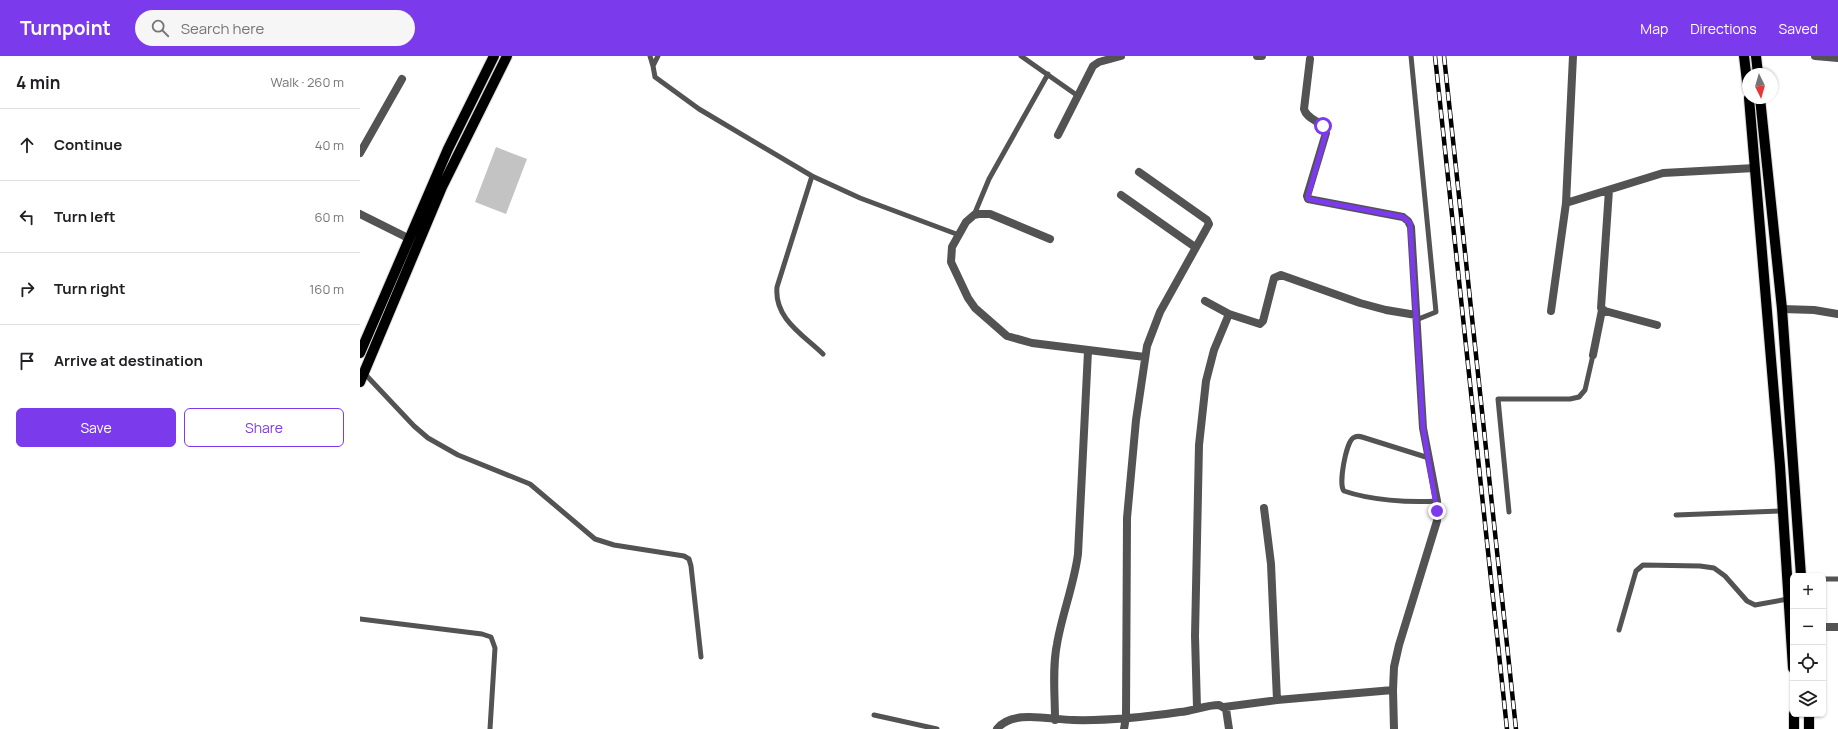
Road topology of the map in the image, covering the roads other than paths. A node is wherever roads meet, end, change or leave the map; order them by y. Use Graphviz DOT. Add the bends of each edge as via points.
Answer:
graph roads {
  1 [pos="494,56"];
  2 [pos="507,56"];
  3 [pos="650,56"];
  4 [pos="658,56"];
  5 [pos="1021,56"];
  6 [pos="1121,56"];
  7 [pos="1257,56"];
  8 [pos="1262,56"];
  9 [pos="1411,56"];
  10 [pos="1573,56"];
  11 [pos="1744,56"];
  12 [pos="1756,56"];
  13 [pos="1815,56"];
  14 [pos="1310,58"];
  15 [pos="1838,58"];
  16 [pos="653,66"];
  17 [pos="1745,68"];
  18 [pos="1757,68"];
  19 [pos="1048,74"];
  20 [pos="402,78"];
  21 [pos="1078,96"];
  22 [pos="1750,104"];
  23 [pos="1761,104"];
  24 [pos="1058,135"];
  25 [pos="360,154"];
  26 [pos="1755,168"];
  27 [pos="1139,172"];
  28 [pos="812,176"];
  29 [pos="1609,190"];
  30 [pos="1121,195"];
  31 [pos="1566,204"];
  32 [pos="360,214"];
  33 [pos="974,215"];
  34 [pos="959,235"];
  35 [pos="408,238"];
  36 [pos="1050,239"];
  37 [pos="1195,247"];
  38 [pos="1206,301"];
  39 [pos="1782,309"];
  40 [pos="1602,310"];
  41 [pos="1551,311"];
  42 [pos="1229,314"];
  43 [pos="1838,314"];
  44 [pos="1416,317"];
  45 [pos="1657,325"];
  46 [pos="1088,351"];
  47 [pos="360,353"];
  48 [pos="823,354"];
  49 [pos="1593,355"];
  50 [pos="1145,357"];
  51 [pos="362,377"];
  52 [pos="1429,458"];
  53 [pos="1437,501"];
  54 [pos="1264,508"];
  55 [pos="1509,512"];
  56 [pos="1782,512"];
  57 [pos="1676,515"];
  58 [pos="1801,573"];
  59 [pos="1826,579"];
  60 [pos="1838,579"];
  61 [pos="1788,599"];
  62 [pos="360,619"];
  63 [pos="1826,627"];
  64 [pos="1838,627"];
  65 [pos="1619,630"];
  66 [pos="1791,645"];
  67 [pos="701,657"];
  68 [pos="1393,690"];
  69 [pos="1277,700"];
  70 [pos="1224,707"];
  71 [pos="1197,708"];
  72 [pos="874,715"];
  73 [pos="1126,717"];
  74 [pos="1794,717"];
  75 [pos="1809,717"];
  76 [pos="1055,720"];
  77 [pos="490,729"];
  78 [pos="937,729"];
  79 [pos="997,729"];
  80 [pos="1124,729"];
  81 [pos="1229,729"];
  82 [pos="1394,729"];
  83 [pos="1794,729"];
  84 [pos="1809,729"];
  1 -- 35 [label="main road"];
  2 -- 51 [label="main road" via="442,187"];
  3 -- 16 [label="lane"];
  4 -- 16 [label="lane"];
  5 -- 19 [label="lane"];
  6 -- 21 [label="street" via="1093,66"];
  7 -- 8 [label="street"];
  9 -- 44 [label="lane" via="1436,312"];
  10 -- 31 [label="street"];
  11 -- 17 [label="main road"];
  12 -- 18 [label="main road"];
  13 -- 15 [label="street"];
  14 -- 44 [label="street" via="1304,109 1308,116 1325,128 1326,133 1308,197 1312,201 1408,220"];
  16 -- 28 [label="lane" via="658,80 699,109"];
  19 -- 21 [label="lane"];
  19 -- 33 [label="lane" via="989,179"];
  20 -- 25 [label="street"];
  21 -- 24 [label="street"];
  22 -- 26 [label="main road"];
  23 -- 39 [label="main road"];
  26 -- 29 [label="street" via="1663,173"];
  26 -- 56 [label="main road"];
  27 -- 37 [label="street" via="1207,220 1209,226"];
  28 -- 34 [label="lane" via="860,198"];
  28 -- 48 [label="lane" via="776,296 779,310 784,317"];
  29 -- 31 [label="street"];
  29 -- 40 [label="street" via="1600,303"];
  30 -- 37 [label="street"];
  31 -- 41 [label="street"];
  32 -- 35 [label="street"];
  33 -- 34 [label="street" via="966,222"];
  33 -- 36 [label="street" via="990,214"];
  34 -- 46 [label="street" via="950,253 953,267 971,303 998,329 1007,336 1019,340"];
  35 -- 47 [label="main road"];
  37 -- 50 [label="street" via="1160,312"];
  38 -- 42 [label="street"];
  39 -- 43 [label="street"];
  39 -- 58 [label="main road"];
  40 -- 45 [label="street"];
  40 -- 49 [label="street"];
  42 -- 44 [label="street" via="1262,324 1274,278 1281,275 1360,303"];
  42 -- 71 [label="street" via="1214,350 1206,381 1199,445 1195,636"];
  44 -- 52 [label="street" via="1423,428"];
  46 -- 50 [label="street"];
  46 -- 76 [label="street" via="1078,554 1057,646 1054,670"];
  49 -- 55 [label="lane" via="1585,390 1579,397 1498,399"];
  50 -- 73 [label="street" via="1127,518"];
  51 -- 67 [label="lane" via="428,438 458,455 530,484 596,539 614,545 684,556 689,559"];
  52 -- 53 [label="street"];
  52 -- 53 [label="lane" via="1356,437 1351,440 1348,449 1341,485 1344,492 1361,496 1420,502"];
  53 -- 68 [label="street" via="1436,529 1398,645"];
  54 -- 69 [label="street" via="1271,564"];
  56 -- 57 [label="lane"];
  56 -- 61 [label="main road"];
  59 -- 60 [label="lane"];
  61 -- 65 [label="lane" via="1755,605 1747,601 1725,576 1714,568 1643,564 1636,571"];
  61 -- 66 [label="main road"];
  62 -- 77 [label="lane" via="491,637 495,648"];
  63 -- 64 [label="street"];
  68 -- 69 [label="street"];
  68 -- 82 [label="street"];
  69 -- 70 [label="street"];
  70 -- 71 [label="street" via="1219,704"];
  70 -- 81 [label="street"];
  71 -- 73 [label="street" via="1182,712"];
  72 -- 78 [label="lane"];
  73 -- 76 [label="street" via="1088,721"];
  73 -- 80 [label="street"];
  74 -- 83 [label="main road"];
  75 -- 84 [label="main road"];
  76 -- 79 [label="street" via="1035,717 1013,718 1005,721"];
}
